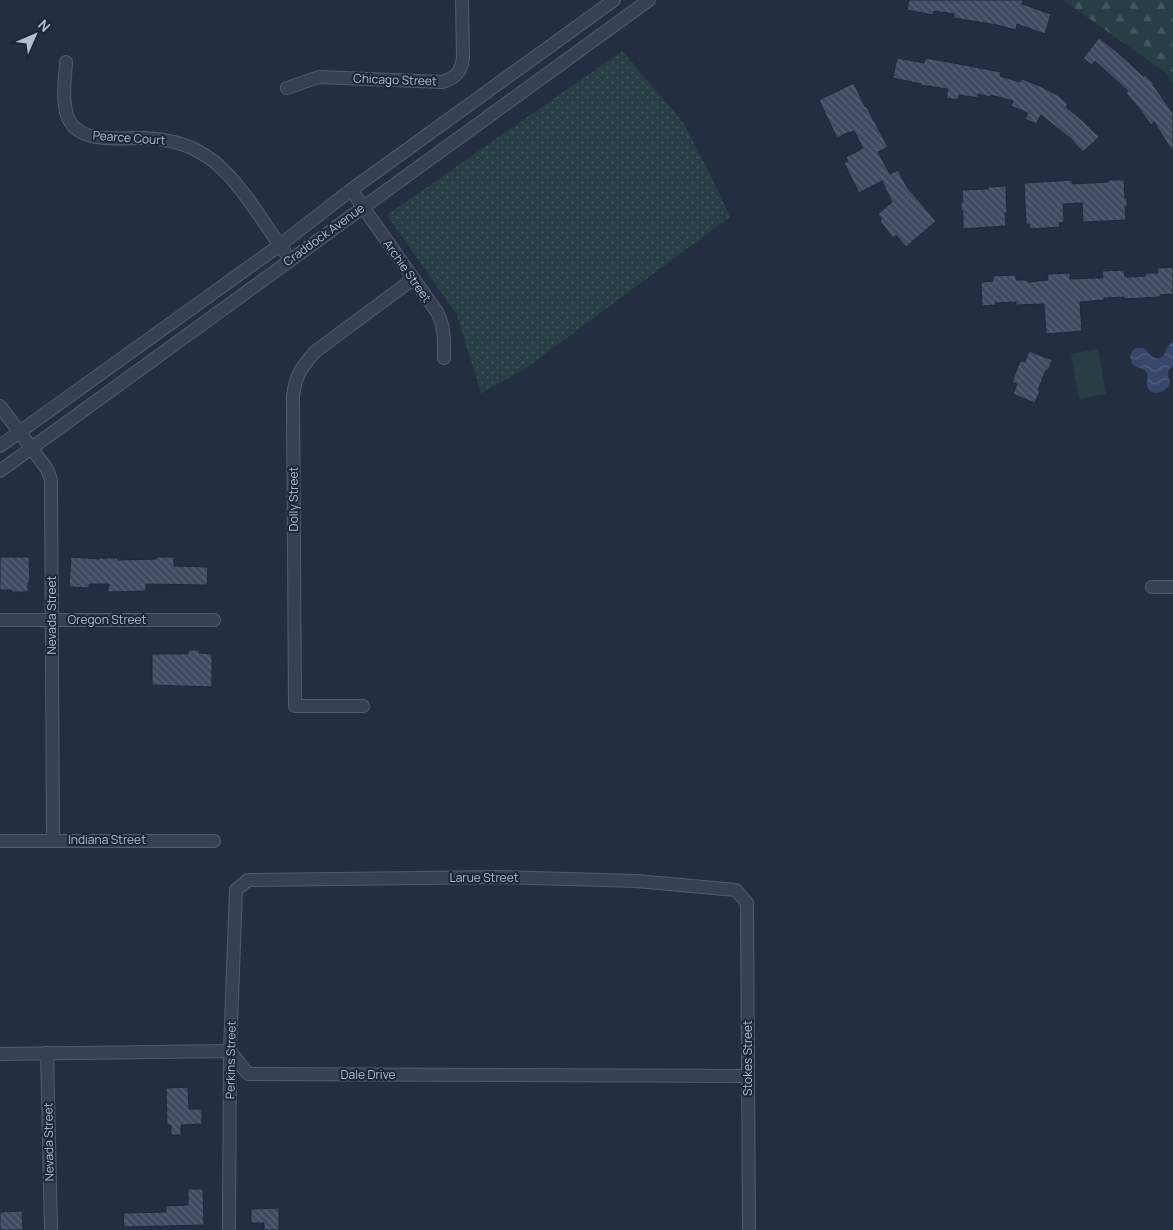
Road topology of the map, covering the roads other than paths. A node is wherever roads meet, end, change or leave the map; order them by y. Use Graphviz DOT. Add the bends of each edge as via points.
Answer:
graph roads {
  1 [pos="462,0"];
  2 [pos="649,0"];
  3 [pos="612,1"];
  4 [pos="624,18"];
  5 [pos="66,62"];
  6 [pos="288,88"];
  7 [pos="351,190"];
  8 [pos="363,207"];
  9 [pos="280,245"];
  10 [pos="291,260"];
  11 [pos="413,279"];
  12 [pos="444,358"];
  13 [pos="0,406"];
  14 [pos="19,432"];
  15 [pos="0,446"];
  16 [pos="31,448"];
  17 [pos="0,471"];
  18 [pos="1152,587"];
  19 [pos="1173,587"];
  20 [pos="0,620"];
  21 [pos="51,620"];
  22 [pos="214,620"];
  23 [pos="363,706"];
  24 [pos="53,840"];
  25 [pos="0,841"];
  26 [pos="214,841"];
  27 [pos="236,890"];
  28 [pos="736,890"];
  29 [pos="230,1051"];
  30 [pos="0,1054"];
  31 [pos="47,1054"];
  32 [pos="748,1076"];
  33 [pos="51,1230"];
  34 [pos="229,1230"];
  35 [pos="749,1230"];
  1 -- 6 [label="street, Chicago Street" via="462,67 451,80 319,77"];
  2 -- 4 [label="street, Craddock Avenue"];
  3 -- 4 [label="street"];
  3 -- 7 [label="street, Craddock Avenue"];
  4 -- 8 [label="street, Craddock Avenue"];
  5 -- 9 [label="street, Pearce Court" via="67,116 74,126 84,134 101,139 144,138 194,149 217,164 238,186"];
  7 -- 8 [label="street, Archie Street"];
  7 -- 9 [label="street, Craddock Avenue"];
  8 -- 10 [label="street, Craddock Avenue"];
  8 -- 11 [label="street, Archie Street"];
  9 -- 10 [label="street, Pearce Court"];
  9 -- 14 [label="street, Craddock Avenue"];
  10 -- 16 [label="street, Craddock Avenue"];
  11 -- 12 [label="street, Archie Street" via="441,320"];
  11 -- 23 [label="street, Dolly Street" via="311,356 296,378 293,397 295,706"];
  13 -- 14 [label="street, Nevada Street"];
  14 -- 15 [label="street, Craddock Avenue"];
  14 -- 16 [label="street, Nevada Street"];
  16 -- 17 [label="street, Craddock Avenue"];
  16 -- 21 [label="street, Nevada Street" via="51,480"];
  18 -- 19 [label="street"];
  20 -- 21 [label="street, Oregon Street"];
  21 -- 22 [label="street, Oregon Street"];
  21 -- 24 [label="street, Nevada Street"];
  24 -- 25 [label="street, Indiana Street"];
  24 -- 26 [label="street, Indiana Street"];
  27 -- 28 [label="street, Larue Street" via="248,880 501,877 636,881"];
  27 -- 29 [label="street, Perkins Street"];
  28 -- 32 [label="street, Stokes Street" via="747,903"];
  29 -- 31 [label="street"];
  29 -- 32 [label="street, Dale Drive" via="248,1074"];
  29 -- 34 [label="street, Perkins Street"];
  30 -- 31 [label="street"];
  31 -- 33 [label="street, Nevada Street"];
  32 -- 35 [label="street, Stokes Street"];
}
